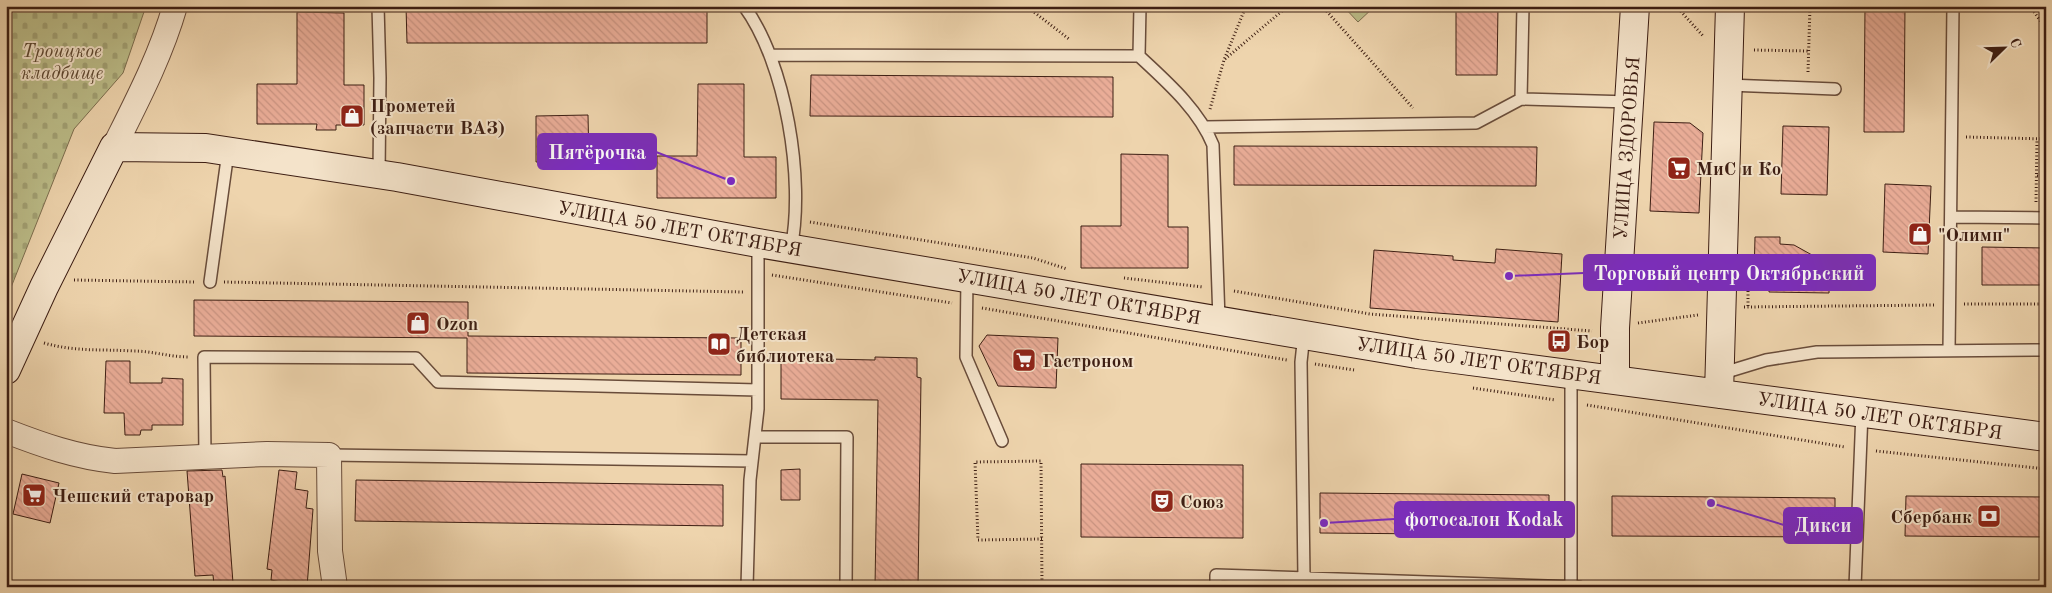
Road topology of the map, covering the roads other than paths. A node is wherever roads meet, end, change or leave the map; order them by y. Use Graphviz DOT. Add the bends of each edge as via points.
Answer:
graph roads {
  1 [pos="176,6"];
  2 [pos="378,6"];
  3 [pos="744,6"];
  4 [pos="1140,6"];
  5 [pos="1523,6"];
  6 [pos="1635,6"];
  7 [pos="1730,6"];
  8 [pos="1953,6"];
  9 [pos="770,55"];
  10 [pos="1139,56"];
  11 [pos="1728,85"];
  12 [pos="1835,89"];
  13 [pos="1521,99"];
  14 [pos="1630,102"];
  15 [pos="1206,127"];
  16 [pos="114,147"];
  17 [pos="228,152"];
  18 [pos="379,174"];
  19 [pos="1952,217"];
  20 [pos="2041,218"];
  21 [pos="758,243"];
  22 [pos="791,248"];
  23 [pos="967,277"];
  24 [pos="210,282"];
  25 [pos="1219,320"];
  26 [pos="1304,334"];
  27 [pos="2046,350"];
  28 [pos="1949,351"];
  29 [pos="6,370"];
  30 [pos="1571,374"];
  31 [pos="1615,380"];
  32 [pos="1720,384"];
  33 [pos="758,390"];
  34 [pos="1862,412"];
  35 [pos="6,431"];
  36 [pos="755,437"];
  37 [pos="2046,437"];
  38 [pos="1002,441"];
  39 [pos="330,456"];
  40 [pos="205,458"];
  41 [pos="752,461"];
  42 [pos="1304,578"];
  43 [pos="1344,584"];
  44 [pos="1571,586"];
  45 [pos="335,587"];
  46 [pos="747,587"];
  47 [pos="846,587"];
  48 [pos="1216,587"];
  49 [pos="1579,587"];
  50 [pos="1855,587"];
  1 -- 16 [label="street" via="141,93"];
  2 -- 18 [label="lane"];
  3 -- 9 [label="lane" via="764,38"];
  4 -- 10 [label="lane"];
  5 -- 13 [label="lane"];
  6 -- 14 [label="street, УЛИЦА ЗДОРОВЬЯ"];
  7 -- 11 [label="street"];
  8 -- 19 [label="lane"];
  9 -- 10 [label="lane"];
  9 -- 22 [label="lane" via="788,126 797,185"];
  10 -- 15 [label="lane"];
  11 -- 12 [label="lane"];
  11 -- 32 [label="street"];
  13 -- 14 [label="lane"];
  13 -- 15 [label="lane" via="1476,123"];
  14 -- 31 [label="street, УЛИЦА ЗДОРОВЬЯ" via="1614,328"];
  15 -- 25 [label="lane" via="1213,145"];
  16 -- 17 [label="street, УЛИЦА 50 ЛЕТ ОКТЯБРЯ" via="187,147"];
  16 -- 29 [label="street"];
  17 -- 18 [label="street, УЛИЦА 50 ЛЕТ ОКТЯБРЯ"];
  17 -- 24 [label="lane"];
  18 -- 21 [label="street, УЛИЦА 50 ЛЕТ ОКТЯБРЯ"];
  19 -- 20 [label="lane"];
  19 -- 28 [label="lane"];
  21 -- 22 [label="street, УЛИЦА 50 ЛЕТ ОКТЯБРЯ"];
  21 -- 33 [label="lane"];
  22 -- 23 [label="street, УЛИЦА 50 ЛЕТ ОКТЯБРЯ"];
  23 -- 25 [label="street, УЛИЦА 50 ЛЕТ ОКТЯБРЯ"];
  23 -- 38 [label="lane" via="966,357"];
  25 -- 26 [label="street, УЛИЦА 50 ЛЕТ ОКТЯБРЯ"];
  26 -- 30 [label="street, УЛИЦА 50 ЛЕТ ОКТЯБРЯ" via="1417,354"];
  26 -- 42 [label="lane" via="1301,362"];
  27 -- 28 [label="lane"];
  28 -- 32 [label="lane" via="1817,352 1766,360"];
  30 -- 31 [label="street, УЛИЦА 50 ЛЕТ ОКТЯБРЯ"];
  30 -- 44 [label="lane"];
  31 -- 32 [label="street, УЛИЦА 50 ЛЕТ ОКТЯБРЯ"];
  32 -- 34 [label="street, УЛИЦА 50 ЛЕТ ОКТЯБРЯ"];
  33 -- 36 [label="lane"];
  33 -- 40 [label="lane" via="438,382 416,358 204,357"];
  34 -- 37 [label="street, УЛИЦА 50 ЛЕТ ОКТЯБРЯ"];
  34 -- 50 [label="lane"];
  35 -- 40 [label="street" via="58,451 93,459"];
  36 -- 41 [label="lane"];
  36 -- 47 [label="lane" via="847,437"];
  39 -- 40 [label="street" via="267,454"];
  39 -- 41 [label="lane"];
  39 -- 45 [label="street" via="330,551"];
  41 -- 46 [label="lane"];
  42 -- 43 [label="lane"];
  42 -- 48 [label="lane" via="1216,576"];
  43 -- 44 [label="lane"];
  44 -- 49 [label="lane"];
}
